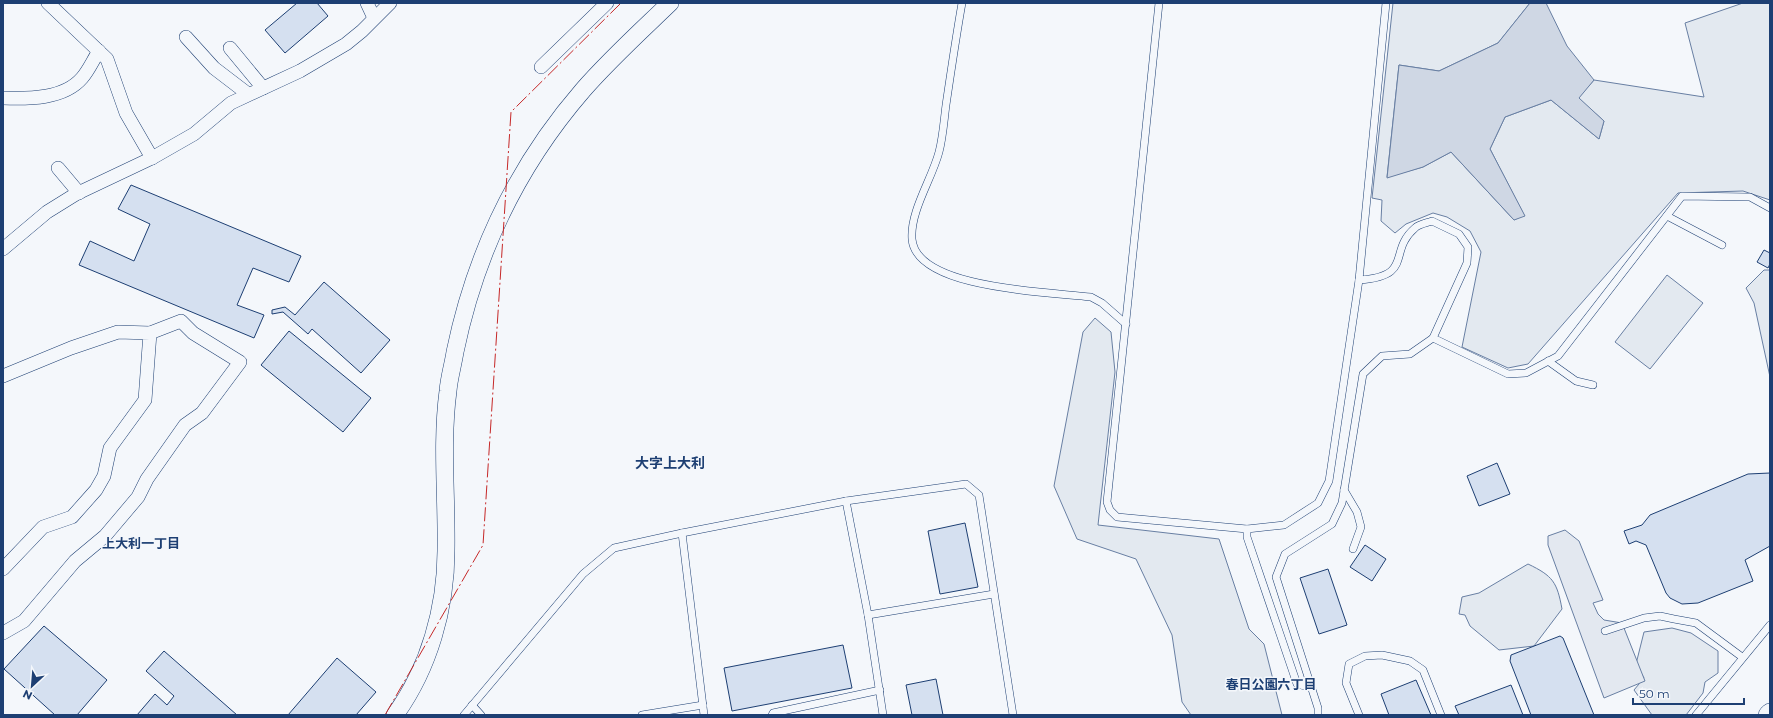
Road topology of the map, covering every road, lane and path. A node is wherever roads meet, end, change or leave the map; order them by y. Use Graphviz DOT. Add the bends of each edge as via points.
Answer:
graph roads {
  1 [pos="48,3"];
  2 [pos="367,3"];
  3 [pos="390,3"];
  4 [pos="607,3"];
  5 [pos="670,3"];
  6 [pos="962,3"];
  7 [pos="1159,3"];
  8 [pos="1386,3"];
  9 [pos="374,18"];
  10 [pos="186,37"];
  11 [pos="230,48"];
  12 [pos="99,51"];
  13 [pos="541,68"];
  14 [pos="263,88"];
  15 [pos="248,94"];
  16 [pos="3,98"];
  17 [pos="152,158"];
  18 [pos="58,168"];
  19 [pos="79,193"];
  20 [pos="1770,208"];
  21 [pos="1667,216"];
  22 [pos="1722,245"];
  23 [pos="3,249"];
  24 [pos="1359,280"];
  25 [pos="1126,324"];
  26 [pos="150,333"];
  27 [pos="1433,338"];
  28 [pos="1548,361"];
  29 [pos="3,376"];
  30 [pos="1593,385"];
  31 [pos="1344,490"];
  32 [pos="846,502"];
  33 [pos="1247,529"];
  34 [pos="682,532"];
  35 [pos="1353,549"];
  36 [pos="3,568"];
  37 [pos="994,594"];
  38 [pos="868,615"];
  39 [pos="1770,625"];
  40 [pos="1605,631"];
  41 [pos="3,633"];
  42 [pos="1742,657"];
  43 [pos="1312,688"];
  44 [pos="880,690"];
  45 [pos="472,705"];
  46 [pos="703,705"];
  47 [pos="395,715"];
  48 [pos="464,715"];
  49 [pos="481,715"];
  50 [pos="642,715"];
  51 [pos="704,715"];
  52 [pos="772,715"];
  53 [pos="883,715"];
  54 [pos="1013,715"];
  55 [pos="1318,715"];
  56 [pos="1358,715"];
  57 [pos="1441,715"];
  58 [pos="1696,715"];
  1 -- 12 [label="street"];
  2 -- 9 [label="street"];
  3 -- 9 [label="street"];
  4 -- 13 [label="street"];
  5 -- 47 [label="street" via="583,90 539,149 513,190 488,240 460,329 448,391 444,469 446,552 442,604 426,658 406,700"];
  6 -- 25 [label="lane" via="939,152 913,224 912,240 917,252 934,269 980,284 1092,297"];
  7 -- 25 [label="lane"];
  8 -- 24 [label="lane"];
  9 -- 14 [label="street" via="346,44 300,71"];
  10 -- 15 [label="street" via="214,68"];
  11 -- 14 [label="street"];
  12 -- 16 [label="street" via="82,78 68,90 29,99"];
  12 -- 17 [label="street" via="107,59 126,113"];
  14 -- 15 [label="street"];
  15 -- 17 [label="street" via="231,103 194,134"];
  17 -- 19 [label="street"];
  18 -- 19 [label="street"];
  19 -- 23 [label="street" via="47,212"];
  20 -- 21 [label="lane" via="1750,197 1682,196"];
  21 -- 22 [label="lane"];
  21 -- 28 [label="lane" via="1558,356"];
  24 -- 27 [label="lane" via="1377,278 1392,272 1399,260 1404,241 1416,227 1432,221 1459,234 1468,247 1467,263"];
  24 -- 33 [label="lane" via="1329,481 1318,504 1284,525"];
  25 -- 33 [label="lane" via="1107,502 1110,510 1117,517"];
  26 -- 29 [label="street" via="118,332"];
  26 -- 36 [label="street" via="146,400 110,448 104,476 96,490 72,518 43,527"];
  26 -- 41 [label="street" via="181,321 193,333 240,362 202,413 185,425 147,479 138,497 105,536 75,561 24,621"];
  27 -- 28 [label="lane" via="1508,374 1526,373"];
  27 -- 31 [label="lane" via="1410,354 1382,356 1363,374"];
  28 -- 30 [label="lane" via="1576,381"];
  31 -- 35 [label="lane" via="1357,512 1361,527"];
  31 -- 43 [label="lane" via="1342,503 1332,524 1285,554 1276,577"];
  32 -- 34 [label="lane"];
  32 -- 37 [label="lane" via="966,484 979,495"];
  32 -- 38 [label="lane"];
  33 -- 43 [label="lane" via="1246,537 1297,684"];
  34 -- 45 [label="lane" via="614,548 583,574"];
  34 -- 46 [label="lane"];
  37 -- 38 [label="lane"];
  37 -- 54 [label="lane"];
  38 -- 44 [label="lane"];
  39 -- 42 [label="lane"];
  40 -- 42 [label="lane" via="1644,618 1660,616 1696,623"];
  42 -- 58 [label="lane"];
  43 -- 55 [label="lane"];
  44 -- 52 [label="lane"];
  44 -- 53 [label="lane"];
  45 -- 48 [label="lane"];
  45 -- 49 [label="lane"];
  46 -- 50 [label="lane"];
  46 -- 51 [label="lane"];
  56 -- 57 [label="lane" via="1346,683 1349,664 1365,656 1382,655 1410,661 1423,670"];
}
